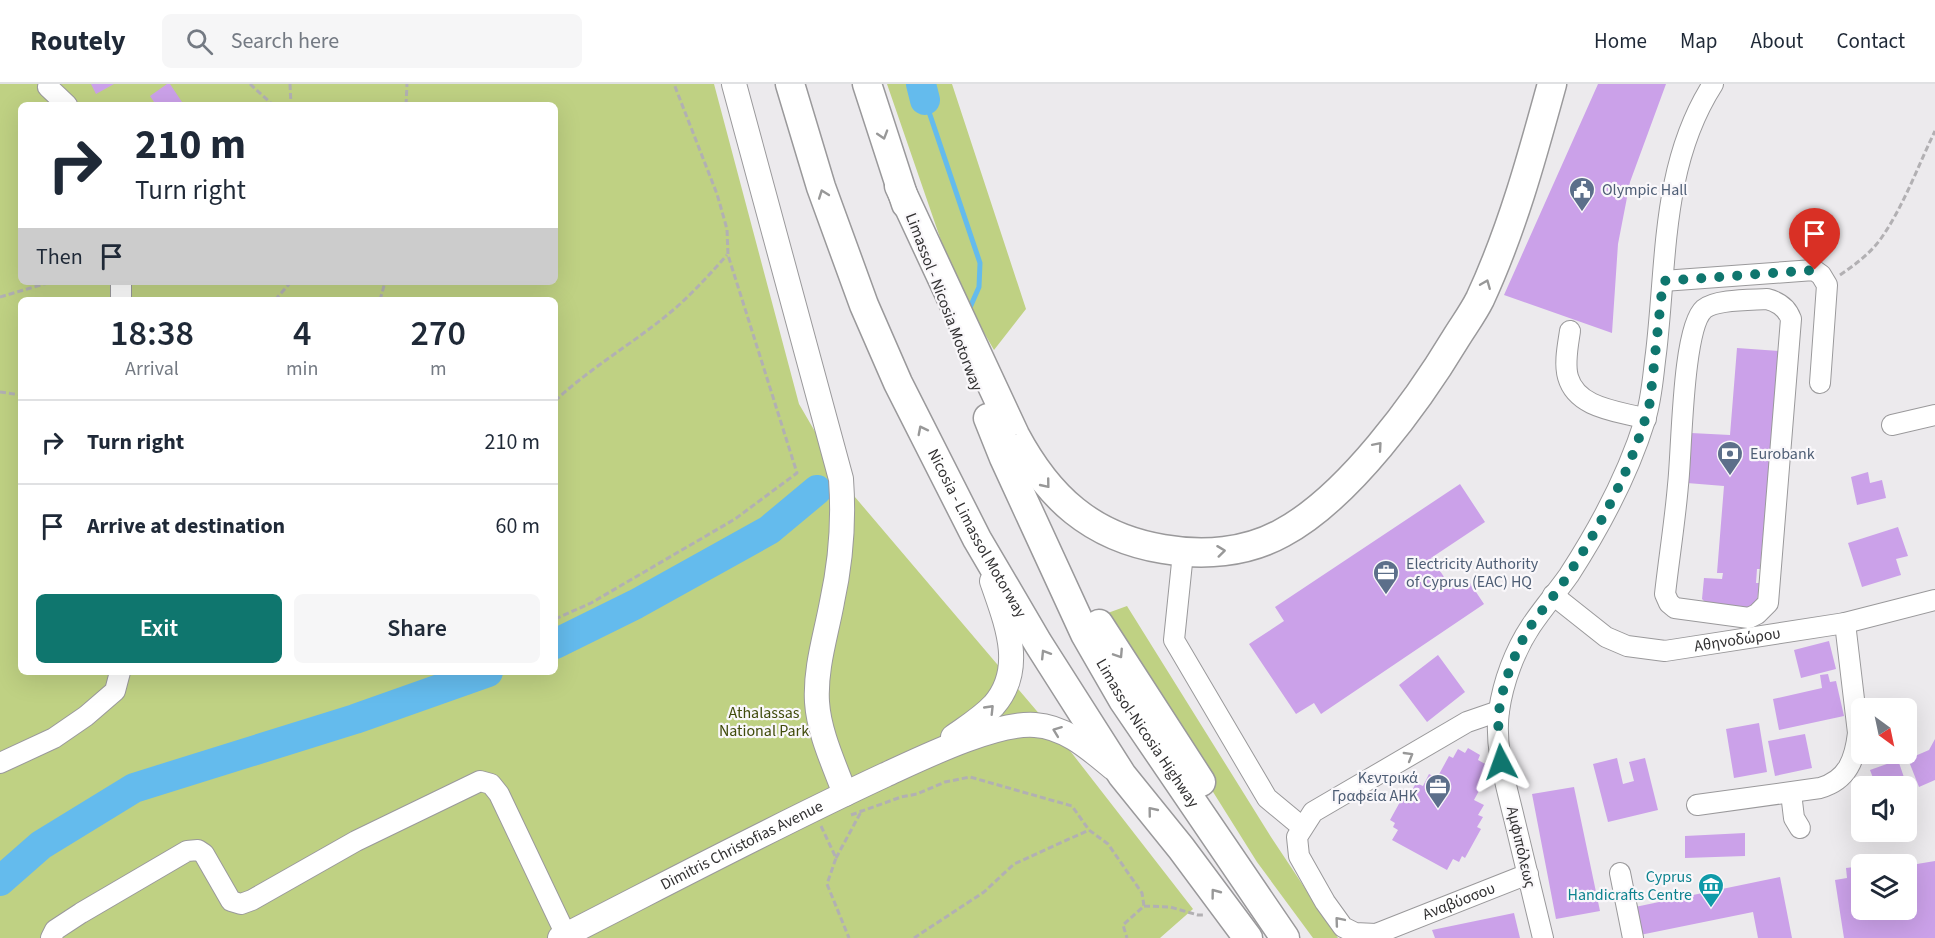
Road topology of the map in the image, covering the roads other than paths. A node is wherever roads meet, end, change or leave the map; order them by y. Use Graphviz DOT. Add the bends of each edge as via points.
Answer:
graph roads {
  1 [pos="49,84"];
  2 [pos="734,84"];
  3 [pos="790,84"];
  4 [pos="867,84"];
  5 [pos="1552,84"];
  6 [pos="1713,84"];
  7 [pos="65,102"];
  8 [pos="899,186"];
  9 [pos="1663,281"];
  10 [pos="1570,331"];
  11 [pos="1820,383"];
  12 [pos="1683,404"];
  13 [pos="1648,410"];
  14 [pos="1935,415"];
  15 [pos="1892,425"];
  16 [pos="1030,516"];
  17 [pos="977,538"];
  18 [pos="1183,553"];
  19 [pos="1553,595"];
  20 [pos="1935,600"];
  21 [pos="1845,623"];
  22 [pos="119,675"];
  23 [pos="1499,711"];
  24 [pos="826,742"];
  25 [pos="926,756"];
  26 [pos="0,763"];
  27 [pos="1122,775"];
  28 [pos="864,785"];
  29 [pos="1791,793"];
  30 [pos="1697,805"];
  31 [pos="1302,827"];
  32 [pos="1800,828"];
  33 [pos="1620,873"];
  34 [pos="1528,874"];
  35 [pos="563,937"];
  36 [pos="51,938"];
  37 [pos="1248,938"];
  38 [pos="1285,938"];
  39 [pos="1302,938"];
  40 [pos="1543,938"];
  41 [pos="1633,938"];
  1 -- 7 [label="street"];
  2 -- 24 [label="main road" via="841,479 842,538 817,682 819,719"];
  17 -- 3 [label="highway, Nicosia - Limassol Motorway, one-way" via="898,382 864,305 821,187"];
  4 -- 8 [label="highway, Limassol - Nicosia Motorway, one-way"];
  18 -- 5 [label="highway, one-way" via="1227,551 1281,534 1326,501 1387,436 1436,371 1479,300 1519,201"];
  6 -- 9 [label="street, Αμφιπόλεως" via="1681,154 1668,210"];
  8 -- 16 [label="highway, Limassol - Nicosia Motorway"];
  8 -- 18 [label="highway, one-way" via="1015,435 1050,489 1070,508 1113,534"];
  9 -- 11 [label="street" via="1815,270 1827,285"];
  9 -- 13 [label="street, Αμφιπόλεως"];
  10 -- 13 [label="street" via="1568,376 1575,391 1588,403"];
  12 -- 12 [label="street" via="1665,594 1675,608 1749,618 1763,609 1769,598 1791,319 1788,312 1777,301 1767,299 1717,303 1705,308 1692,332"];
  12 -- 13 [label="street"];
  13 -- 19 [label="street, Αμφιπόλεως" via="1634,453 1606,513"];
  14 -- 15 [label="street"];
  16 -- 38 [label="highway, Limassol-Nicosia Highway" via="1085,634 1123,700"];
  16 -- 39 [label="highway, one-way"];
  25 -- 17 [label="main road, Dimitris Christofias Avenue, one-way" via="983,716 1004,692 1011,672 1010,637"];
  27 -- 17 [label="highway, Nicosia - Limassol Motorway, one-way"];
  18 -- 31 [label="street" via="1174,640 1267,798"];
  19 -- 21 [label="street, Αθηνοδώρου" via="1606,637 1643,650 1665,651"];
  19 -- 23 [label="street, Αμφιπόλεως" via="1515,654"];
  20 -- 21 [label="street, Αθηνοδώρου"];
  21 -- 29 [label="street" via="1858,733 1856,749 1840,779 1820,788"];
  22 -- 26 [label="street" via="115,691 86,716 54,738"];
  31 -- 23 [label="street, one-way" via="1313,812 1467,722"];
  23 -- 34 [label="street, Αμφιπόλεως" via="1501,762"];
  24 -- 28 [label="main road"];
  24 -- 28 [label="main road" via="865,778"];
  27 -- 25 [label="main road, Dimitris Christofias Avenue, one-way" via="1079,741 1055,729 1035,725 994,731"];
  25 -- 28 [label="main road, Dimitris Christofias Avenue"];
  37 -- 27 [label="highway, Nicosia - Limassol Motorway, one-way"];
  28 -- 35 [label="main road, Dimitris Christofias Avenue" via="822,820"];
  29 -- 30 [label="street"];
  29 -- 32 [label="street" via="1794,818"];
  34 -- 31 [label="street, Αναβύσσου, one-way" via="1376,934 1355,933 1343,927 1325,903 1299,856 1297,837"];
  33 -- 41 [label="street"];
  34 -- 40 [label="street, Αμφιπόλεως"];
  35 -- 36 [label="street" via="499,794 491,784 480,781 356,841 241,904 231,901 204,854 187,851 72,919 55,930"];
}
